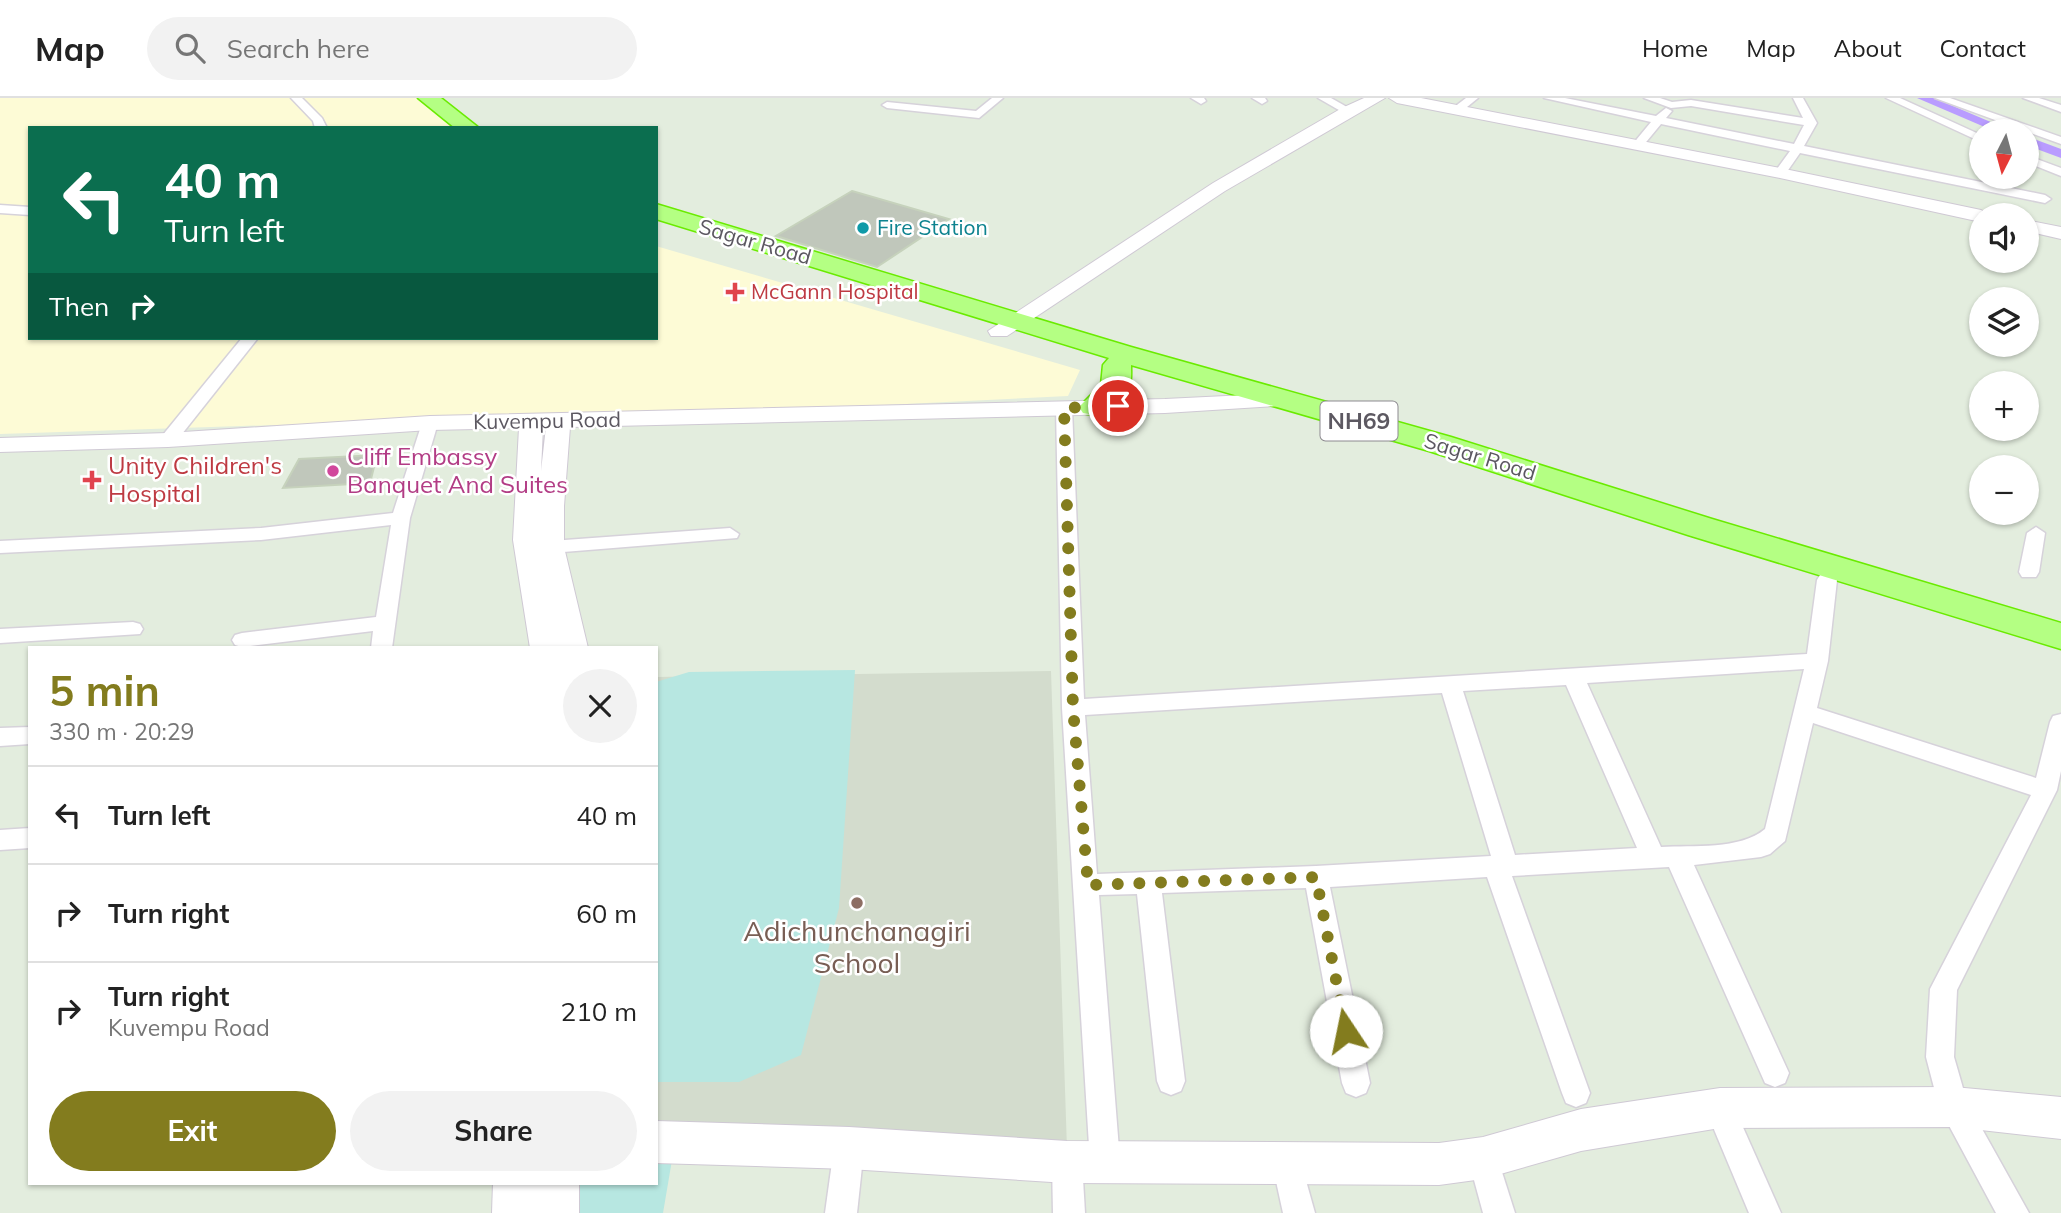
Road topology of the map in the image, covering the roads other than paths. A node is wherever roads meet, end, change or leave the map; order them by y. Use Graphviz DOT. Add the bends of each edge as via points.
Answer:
graph roads {
  1 [pos="296,98"];
  2 [pos="428,98"];
  3 [pos="458,98"];
  4 [pos="998,98"];
  5 [pos="1323,98"];
  6 [pos="1377,98"];
  7 [pos="1397,98"];
  8 [pos="1473,98"];
  9 [pos="1549,98"];
  10 [pos="1649,98"];
  11 [pos="1798,98"];
  12 [pos="1891,98"];
  13 [pos="1940,98"];
  14 [pos="2028,98"];
  15 [pos="1725,103"];
  16 [pos="887,105"];
  17 [pos="1671,105"];
  18 [pos="2061,109"];
  19 [pos="1457,110"];
  20 [pos="1348,111"];
  21 [pos="1657,120"];
  22 [pos="1811,123"];
  23 [pos="478,124"];
  24 [pos="320,126"];
  25 [pos="1969,134"];
  26 [pos="2061,141"];
  27 [pos="1638,145"];
  28 [pos="1797,148"];
  29 [pos="2039,163"];
  30 [pos="2061,172"];
  31 [pos="1780,173"];
  32 [pos="2045,199"];
  33 [pos="0,209"];
  34 [pos="28,211"];
  35 [pos="658,212"];
  36 [pos="1969,213"];
  37 [pos="2039,229"];
  38 [pos="658,231"];
  39 [pos="2061,233"];
  40 [pos="1006,326"];
  41 [pos="248,340"];
  42 [pos="1117,365"];
  43 [pos="1286,400"];
  44 [pos="1255,402"];
  45 [pos="1094,407"];
  46 [pos="1064,408"];
  47 [pos="531,422"];
  48 [pos="558,422"];
  49 [pos="430,423"];
  50 [pos="169,440"];
  51 [pos="0,445"];
  52 [pos="401,518"];
  53 [pos="2036,533"];
  54 [pos="730,534"];
  55 [pos="0,547"];
  56 [pos="551,547"];
  57 [pos="2029,572"];
  58 [pos="1827,580"];
  59 [pos="383,623"];
  60 [pos="133,629"];
  61 [pos="2061,635"];
  62 [pos="0,636"];
  63 [pos="242,640"];
  64 [pos="381,646"];
  65 [pos="545,646"];
  66 [pos="573,646"];
  67 [pos="2061,650"];
  68 [pos="1817,661"];
  69 [pos="1573,676"];
  70 [pos="1450,684"];
  71 [pos="1073,708"];
  72 [pos="1804,712"];
  73 [pos="2061,722"];
  74 [pos="28,735"];
  75 [pos="0,737"];
  76 [pos="2045,790"];
  77 [pos="28,838"];
  78 [pos="0,840"];
  79 [pos="1665,857"];
  80 [pos="1501,866"];
  81 [pos="1316,877"];
  82 [pos="1148,883"];
  83 [pos="1088,885"];
  84 [pos="1775,1073"];
  85 [pos="1171,1082"];
  86 [pos="1356,1083"];
  87 [pos="1576,1093"];
  88 [pos="1954,1107"];
  89 [pos="1720,1108"];
  90 [pos="2061,1118"];
  91 [pos="658,1143"];
  92 [pos="849,1148"];
  93 [pos="1483,1158"];
  94 [pos="1086,1162"];
  95 [pos="1287,1163"];
  96 [pos="515,1185"];
  97 [pos="557,1185"];
  98 [pos="514,1213"];
  99 [pos="557,1213"];
  100 [pos="841,1213"];
  101 [pos="1069,1213"];
  102 [pos="1299,1213"];
  103 [pos="1499,1213"];
  104 [pos="1765,1213"];
  105 [pos="2013,1213"];
  1 -- 24 [label="street"];
  2 -- 23 [label="highway"];
  3 -- 23 [label="highway"];
  4 -- 16 [label="street" via="979,115"];
  5 -- 20 [label="street"];
  6 -- 20 [label="street"];
  7 -- 19 [label="street"];
  8 -- 19 [label="street"];
  9 -- 21 [label="street"];
  10 -- 17 [label="street"];
  11 -- 22 [label="street"];
  12 -- 25 [label="street"];
  13 -- 26 [label="street"];
  14 -- 18 [label="street"];
  15 -- 17 [label="street"];
  15 -- 22 [label="street"];
  17 -- 21 [label="street"];
  19 -- 27 [label="street"];
  20 -- 40 [label="street" via="1219,187"];
  21 -- 27 [label="street"];
  21 -- 28 [label="street"];
  22 -- 28 [label="street"];
  27 -- 31 [label="street"];
  28 -- 31 [label="street"];
  28 -- 32 [label="street"];
  29 -- 30 [label="street"];
  31 -- 36 [label="street"];
  33 -- 34 [label="street"];
  35 -- 40 [label="highway, Sagar Road / NH69"];
  37 -- 39 [label="street"];
  38 -- 40 [label="highway, Sagar Road / NH69" via="728,254"];
  40 -- 42 [label="highway, Sagar Road / NH69"];
  40 -- 43 [label="highway, Sagar Road / NH69"];
  41 -- 50 [label="street"];
  42 -- 44 [label="highway, Sagar Road / NH69"];
  42 -- 45 [label="highway" via="1115,387"];
  43 -- 44 [label="street, Kuvempu Road"];
  43 -- 61 [label="highway, Sagar Road / NH69"];
  44 -- 45 [label="street, Kuvempu Road"];
  44 -- 58 [label="highway, Sagar Road / NH69"];
  45 -- 46 [label="street, Kuvempu Road"];
  46 -- 48 [label="street, Kuvempu Road"];
  46 -- 71 [label="street"];
  47 -- 48 [label="street, Kuvempu Road"];
  47 -- 49 [label="street, Kuvempu Road"];
  47 -- 65 [label="street" via="526,540"];
  48 -- 56 [label="street"];
  49 -- 50 [label="street, Kuvempu Road"];
  49 -- 52 [label="street"];
  50 -- 51 [label="street, Kuvempu Road"];
  52 -- 55 [label="street" via="261,534"];
  52 -- 59 [label="street"];
  53 -- 57 [label="street"];
  54 -- 56 [label="street"];
  56 -- 66 [label="street"];
  58 -- 67 [label="highway, Sagar Road / NH69"];
  58 -- 68 [label="street"];
  59 -- 63 [label="street"];
  59 -- 64 [label="street"];
  60 -- 62 [label="street"];
  68 -- 69 [label="street"];
  68 -- 72 [label="street"];
  69 -- 70 [label="street"];
  69 -- 79 [label="street"];
  70 -- 71 [label="street"];
  70 -- 80 [label="street"];
  71 -- 83 [label="street"];
  72 -- 76 [label="street"];
  72 -- 79 [label="street" via="1776,834 1761,847"];
  73 -- 76 [label="street"];
  74 -- 75 [label="street"];
  76 -- 88 [label="street" via="1944,989 1940,1057"];
  77 -- 78 [label="street"];
  79 -- 80 [label="street"];
  79 -- 84 [label="street"];
  80 -- 81 [label="street"];
  80 -- 87 [label="street"];
  81 -- 82 [label="street"];
  81 -- 86 [label="street"];
  82 -- 83 [label="street"];
  82 -- 85 [label="street"];
  83 -- 94 [label="street"];
  88 -- 89 [label="street"];
  88 -- 90 [label="street"];
  88 -- 105 [label="street"];
  89 -- 93 [label="street" via="1581,1130"];
  89 -- 104 [label="street"];
  91 -- 92 [label="street"];
  92 -- 94 [label="street"];
  92 -- 100 [label="street"];
  93 -- 95 [label="street" via="1439,1164"];
  93 -- 103 [label="street"];
  94 -- 95 [label="street"];
  94 -- 101 [label="street"];
  95 -- 102 [label="street"];
  96 -- 98 [label="street"];
  97 -- 99 [label="street"];
}
